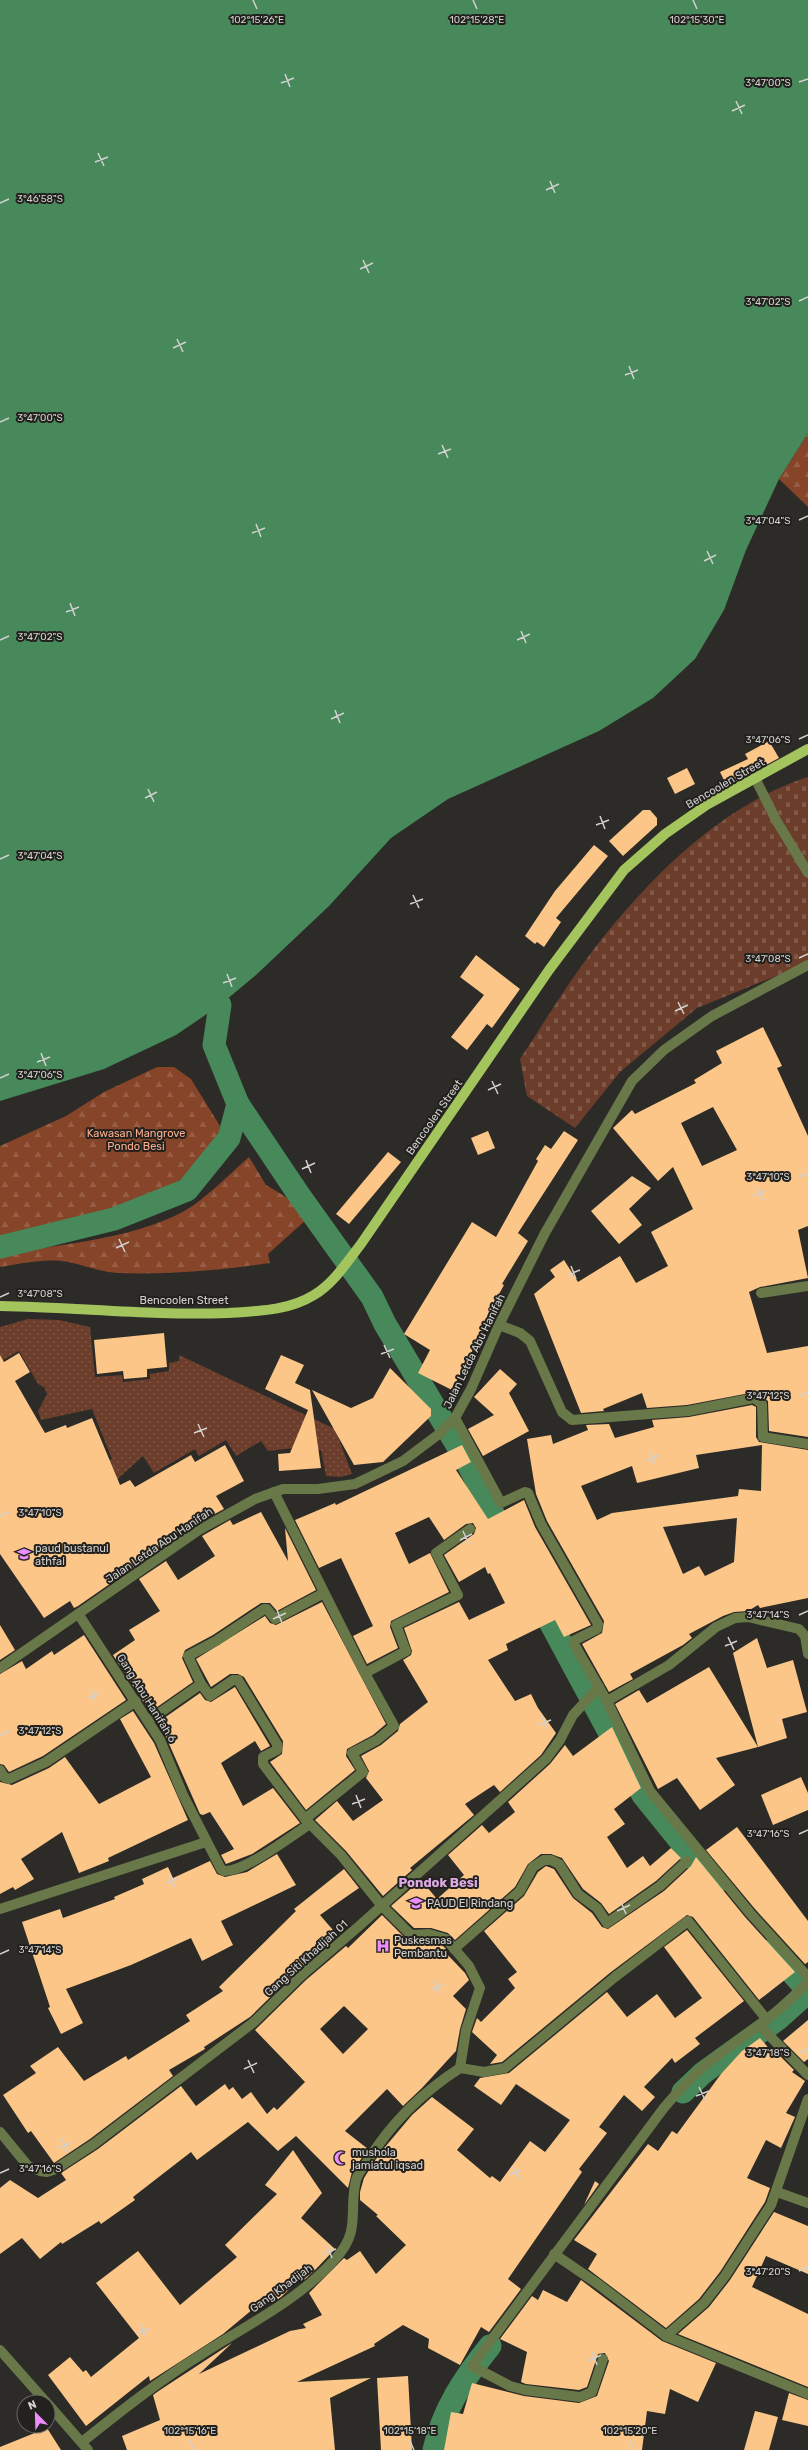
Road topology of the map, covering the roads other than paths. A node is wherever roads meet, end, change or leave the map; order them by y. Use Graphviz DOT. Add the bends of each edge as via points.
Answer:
graph roads {
  1 [pos="808,749"];
  2 [pos="755,778"];
  3 [pos="808,873"];
  4 [pos="808,965"];
  5 [pos="808,1286"];
  6 [pos="761,1293"];
  7 [pos="0,1306"];
  8 [pos="500,1325"];
  9 [pos="453,1420"];
  10 [pos="808,1444"];
  11 [pos="274,1492"];
  12 [pos="470,1529"];
  13 [pos="324,1593"];
  14 [pos="79,1615"];
  15 [pos="808,1654"];
  16 [pos="0,1668"];
  17 [pos="365,1673"];
  18 [pos="201,1684"];
  19 [pos="599,1688"];
  20 [pos="136,1701"];
  21 [pos="607,1701"];
  22 [pos="148,1720"];
  23 [pos="0,1770"];
  24 [pos="308,1821"];
  25 [pos="206,1842"];
  26 [pos="687,1861"];
  27 [pos="382,1906"];
  28 [pos="0,1909"];
  29 [pos="454,1949"];
  30 [pos="808,1977"];
  31 [pos="805,1984"];
  32 [pos="764,2027"];
  33 [pos="460,2068"];
  34 [pos="808,2075"];
  35 [pos="808,2099"];
  36 [pos="0,2132"];
  37 [pos="778,2192"];
  38 [pos="808,2203"];
  39 [pos="555,2255"];
  40 [pos="666,2336"];
  41 [pos="0,2350"];
  42 [pos="603,2359"];
  43 [pos="39,2394"];
  44 [pos="808,2394"];
  45 [pos="56,2413"];
  46 [pos="85,2446"];
  1 -- 2 [label="main road, Bencoolen Street"];
  2 -- 3 [label="street" via="776,820"];
  2 -- 7 [label="main road, Bencoolen Street" via="708,804 665,834 624,870 549,970 361,1244 332,1281 315,1294 286,1307 261,1311 163,1314"];
  4 -- 8 [label="street, Jalan Letda Abu Hanifah" via="712,1016 664,1050 632,1080 546,1233"];
  5 -- 6 [label="street"];
  8 -- 9 [label="street, Jalan Letda Abu Hanifah" via="471,1389"];
  8 -- 10 [label="street" via="520,1333 530,1341 562,1412 572,1420 688,1411 754,1398 762,1404 763,1437"];
  9 -- 11 [label="street, Jalan Letda Abu Hanifah" via="403,1461 355,1484 318,1489 283,1489"];
  9 -- 19 [label="street" via="501,1503 528,1493 541,1524 598,1626 574,1642"];
  11 -- 13 [label="street"];
  11 -- 14 [label="street, Jalan Letda Abu Hanifah" via="255,1499 199,1530"];
  12 -- 17 [label="street" via="436,1552 458,1595 396,1625 406,1652"];
  13 -- 17 [label="street"];
  13 -- 18 [label="street" via="275,1619 267,1609 264,1609 188,1656"];
  14 -- 16 [label="street, Jalan Letda Abu Hanifah"];
  14 -- 20 [label="street, Gang Abu Hanifah 6"];
  15 -- 21 [label="street" via="805,1636 799,1629 748,1617 735,1618 716,1628 670,1665"];
  17 -- 24 [label="street, Gang Abu Hanifah 6" via="394,1726 377,1740 352,1753 363,1772"];
  18 -- 22 [label="street"];
  18 -- 24 [label="street" via="210,1696 234,1680 240,1682 277,1744 278,1750 263,1757 263,1764"];
  19 -- 21 [label="street"];
  19 -- 27 [label="street, Gang Siti Khadijah 01" via="573,1715 546,1759"];
  20 -- 22 [label="street, Gang Abu Hanifah 6"];
  20 -- 23 [label="street" via="46,1762 9,1779 4,1777"];
  21 -- 30 [label="street" via="650,1791 750,1913"];
  22 -- 25 [label="street, Gang Abu Hanifah 6" via="170,1760 183,1796"];
  24 -- 25 [label="street, Gang Abu Hanifah 6" via="267,1852 229,1871 221,1869"];
  24 -- 27 [label="street" via="341,1855"];
  25 -- 28 [label="street"];
  26 -- 29 [label="street" via="660,1886 607,1923 597,1908 578,1894 558,1864 544,1860 533,1867 520,1891"];
  27 -- 29 [label="street" via="407,1932 417,1936 440,1935"];
  27 -- 36 [label="street, Gang Siti Khadijah 01" via="302,1975 254,2022 94,2144 56,2169 47,2172 28,2166"];
  29 -- 33 [label="street" via="478,1980 480,1988 466,2030"];
  31 -- 32 [label="street"];
  32 -- 33 [label="street" via="688,1921 505,2068 484,2072"];
  32 -- 34 [label="street"];
  32 -- 39 [label="street" via="713,2058 689,2079 641,2137"];
  33 -- 46 [label="street, Gang Khadijah" via="431,2088 377,2145 356,2181 350,2237 344,2249 321,2274 253,2323 142,2395"];
  35 -- 37 [label="street"];
  37 -- 38 [label="street"];
  37 -- 40 [label="street" via="758,2227 704,2303"];
  39 -- 40 [label="street"];
  39 -- 42 [label="street" via="474,2368 510,2386 580,2397 592,2392"];
  40 -- 44 [label="street"];
  41 -- 43 [label="street"];
  45 -- 46 [label="street"];
}
